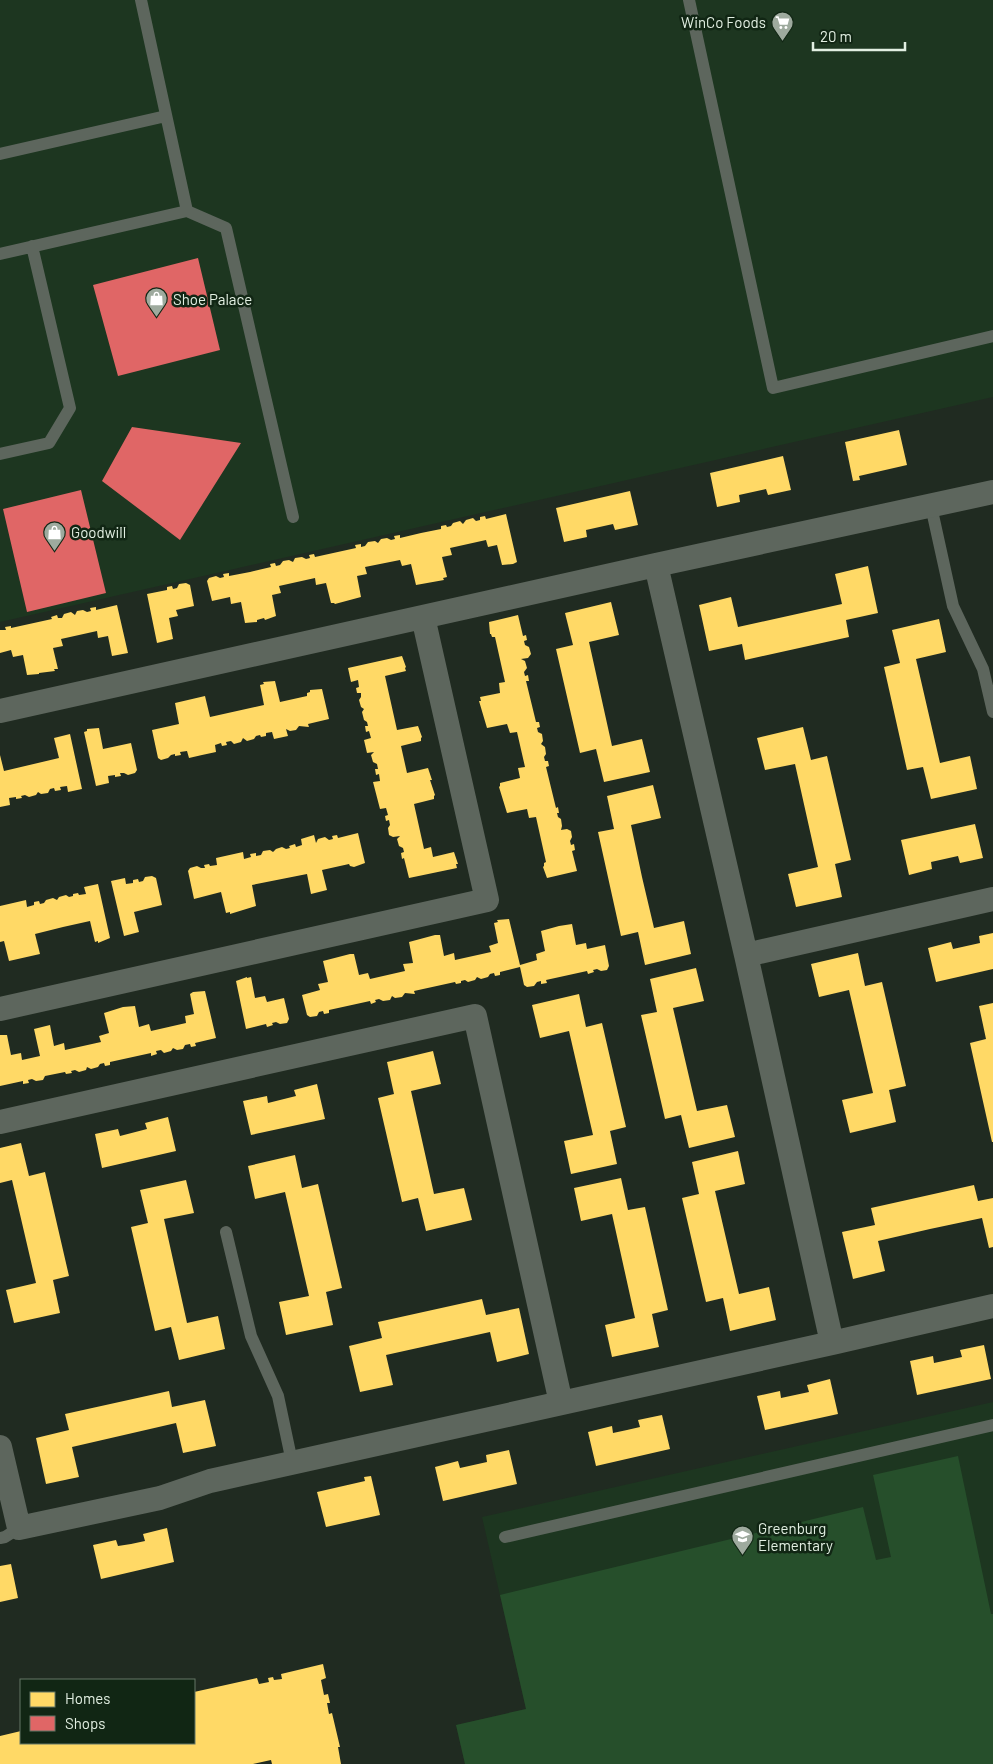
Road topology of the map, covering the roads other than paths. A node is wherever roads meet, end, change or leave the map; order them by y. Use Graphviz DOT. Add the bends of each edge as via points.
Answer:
graph roads {
  1 [pos="141,0"];
  2 [pos="689,0"];
  3 [pos="166,116"];
  4 [pos="0,154"];
  5 [pos="187,211"];
  6 [pos="32,246"];
  7 [pos="0,254"];
  8 [pos="993,336"];
  9 [pos="0,454"];
  10 [pos="993,492"];
  11 [pos="931,506"];
  12 [pos="293,517"];
  13 [pos="656,565"];
  14 [pos="423,617"];
  15 [pos="0,711"];
  16 [pos="993,712"];
  17 [pos="993,899"];
  18 [pos="746,955"];
  19 [pos="0,1009"];
  20 [pos="0,1122"];
  21 [pos="226,1232"];
  22 [pos="993,1306"];
  23 [pos="832,1343"];
  24 [pos="561,1403"];
  25 [pos="993,1425"];
  26 [pos="0,1446"];
  27 [pos="292,1462"];
  28 [pos="9,1533"];
  29 [pos="505,1537"];
  1 -- 3 [label="lane"];
  2 -- 8 [label="lane" via="773,388"];
  3 -- 4 [label="lane"];
  3 -- 5 [label="lane"];
  5 -- 6 [label="lane"];
  5 -- 12 [label="lane" via="226,228"];
  6 -- 7 [label="lane"];
  6 -- 9 [label="lane" via="70,408 49,443"];
  10 -- 11 [label="street"];
  11 -- 13 [label="street"];
  11 -- 16 [label="lane" via="953,606 983,669"];
  13 -- 14 [label="street"];
  13 -- 18 [label="street"];
  14 -- 15 [label="street"];
  14 -- 19 [label="street" via="487,900"];
  17 -- 18 [label="street"];
  18 -- 23 [label="street"];
  20 -- 24 [label="street" via="475,1016"];
  21 -- 27 [label="lane" via="251,1336 278,1396"];
  22 -- 23 [label="street"];
  23 -- 24 [label="street"];
  24 -- 27 [label="street"];
  25 -- 29 [label="lane"];
  26 -- 28 [label="street"];
  27 -- 28 [label="street" via="210,1480 160,1498"];
}
